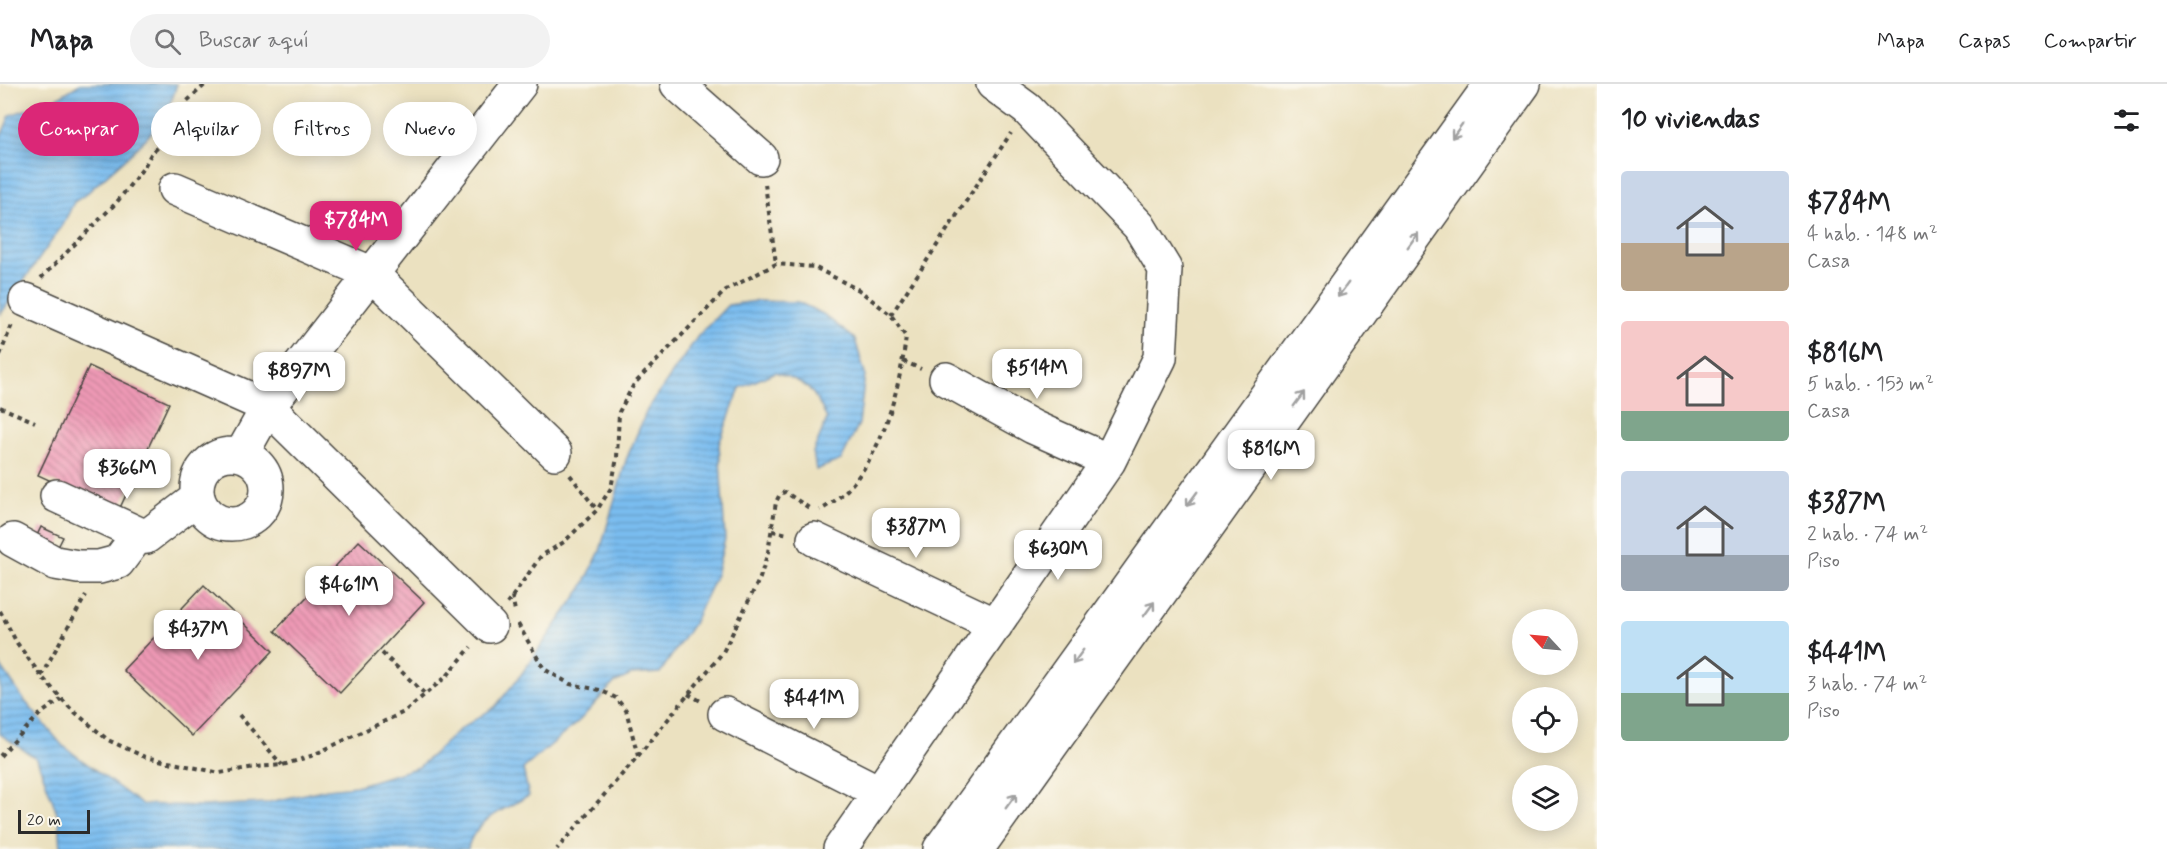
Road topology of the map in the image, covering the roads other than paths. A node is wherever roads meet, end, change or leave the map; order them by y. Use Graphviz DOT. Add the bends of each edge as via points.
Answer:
graph roads {
  1 [pos="520,84"];
  2 [pos="677,84"];
  3 [pos="993,84"];
  4 [pos="1491,84"];
  5 [pos="1524,84"];
  6 [pos="761,158"];
  7 [pos="175,189"];
  8 [pos="372,273"];
  9 [pos="26,300"];
  10 [pos="946,380"];
  11 [pos="268,407"];
  12 [pos="555,453"];
  13 [pos="241,455"];
  14 [pos="1109,461"];
  15 [pos="57,496"];
  16 [pos="196,499"];
  17 [pos="139,534"];
  18 [pos="814,538"];
  19 [pos="13,540"];
  20 [pos="996,625"];
  21 [pos="490,626"];
  22 [pos="725,714"];
  23 [pos="879,792"];
  24 [pos="840,849"];
  25 [pos="940,849"];
  26 [pos="978,849"];
  1 -- 8 [label="street"];
  2 -- 6 [label="street"];
  3 -- 14 [label="street" via="1027,109 1139,226 1165,269 1160,358"];
  4 -- 25 [label="street, one-way"];
  26 -- 5 [label="street, one-way"];
  7 -- 8 [label="street"];
  8 -- 11 [label="street"];
  8 -- 12 [label="street"];
  9 -- 11 [label="street"];
  10 -- 14 [label="street" via="1033,427"];
  11 -- 13 [label="street"];
  11 -- 21 [label="street"];
  13 -- 16 [label="street" via="210,461 195,484"];
  13 -- 16 [label="street" via="261,468 266,479 267,491 258,513 248,521 224,524 213,519"];
  14 -- 20 [label="street"];
  15 -- 17 [label="street"];
  16 -- 17 [label="street" via="146,537"];
  17 -- 19 [label="street" via="118,562 99,567 55,563"];
  18 -- 20 [label="street"];
  20 -- 23 [label="street"];
  22 -- 23 [label="street"];
  23 -- 24 [label="street"];
}
